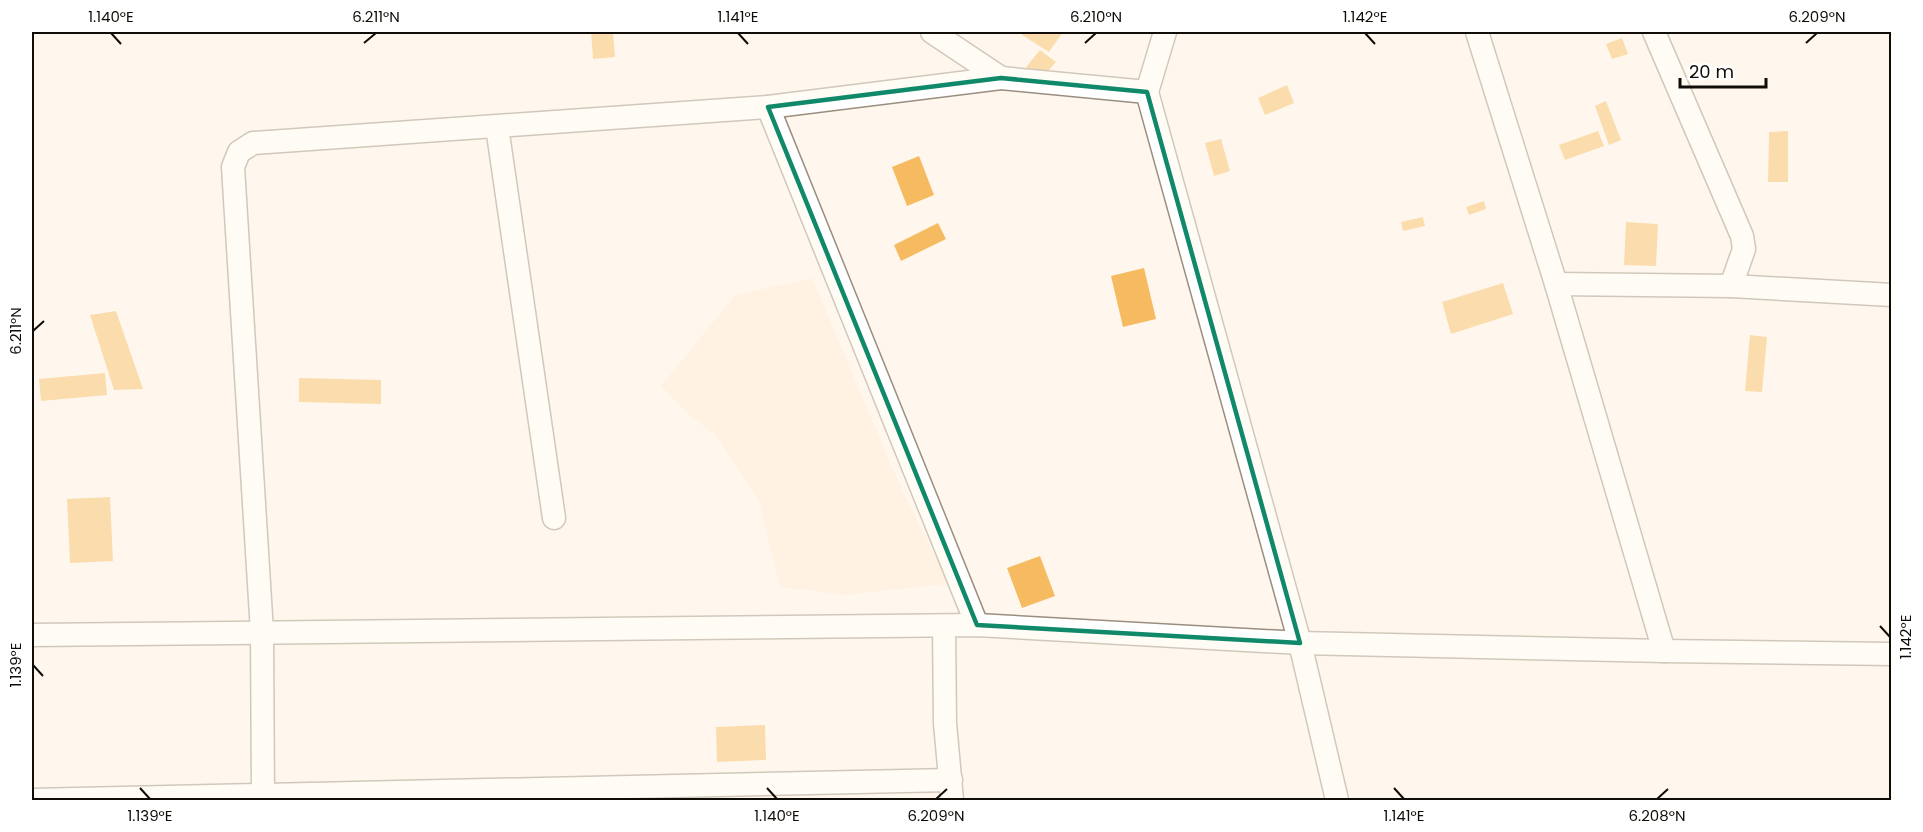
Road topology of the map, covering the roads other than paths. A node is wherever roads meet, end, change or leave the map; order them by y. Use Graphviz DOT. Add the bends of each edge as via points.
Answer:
graph roads {
  1 [pos="932,32"];
  2 [pos="1165,32"];
  3 [pos="1477,32"];
  4 [pos="1654,32"];
  5 [pos="1001,78"];
  6 [pos="1147,92"];
  7 [pos="768,107"];
  8 [pos="497,127"];
  9 [pos="1556,284"];
  10 [pos="1731,286"];
  11 [pos="1892,295"];
  12 [pos="554,518"];
  13 [pos="977,625"];
  14 [pos="944,626"];
  15 [pos="262,633"];
  16 [pos="32,634"];
  17 [pos="1300,643"];
  18 [pos="1664,651"];
  19 [pos="1892,654"];
  20 [pos="952,790"];
  21 [pos="264,798"];
  22 [pos="32,800"];
  23 [pos="1337,801"];
  1 -- 5 [label="street"];
  2 -- 6 [label="street"];
  3 -- 9 [label="street"];
  4 -- 10 [label="street" via="1742,236 1744,249"];
  5 -- 6 [label="street"];
  5 -- 7 [label="street"];
  6 -- 17 [label="street"];
  7 -- 8 [label="street"];
  7 -- 13 [label="street"];
  8 -- 12 [label="street"];
  8 -- 15 [label="street" via="253,143 239,152 233,167"];
  9 -- 10 [label="street"];
  9 -- 18 [label="street"];
  10 -- 11 [label="street"];
  13 -- 14 [label="street"];
  13 -- 17 [label="street"];
  14 -- 15 [label="street"];
  14 -- 20 [label="street" via="945,723"];
  15 -- 16 [label="street"];
  15 -- 21 [label="street"];
  17 -- 18 [label="street"];
  17 -- 23 [label="street"];
  18 -- 19 [label="street"];
  20 -- 21 [label="street"];
  21 -- 22 [label="street"];
}
